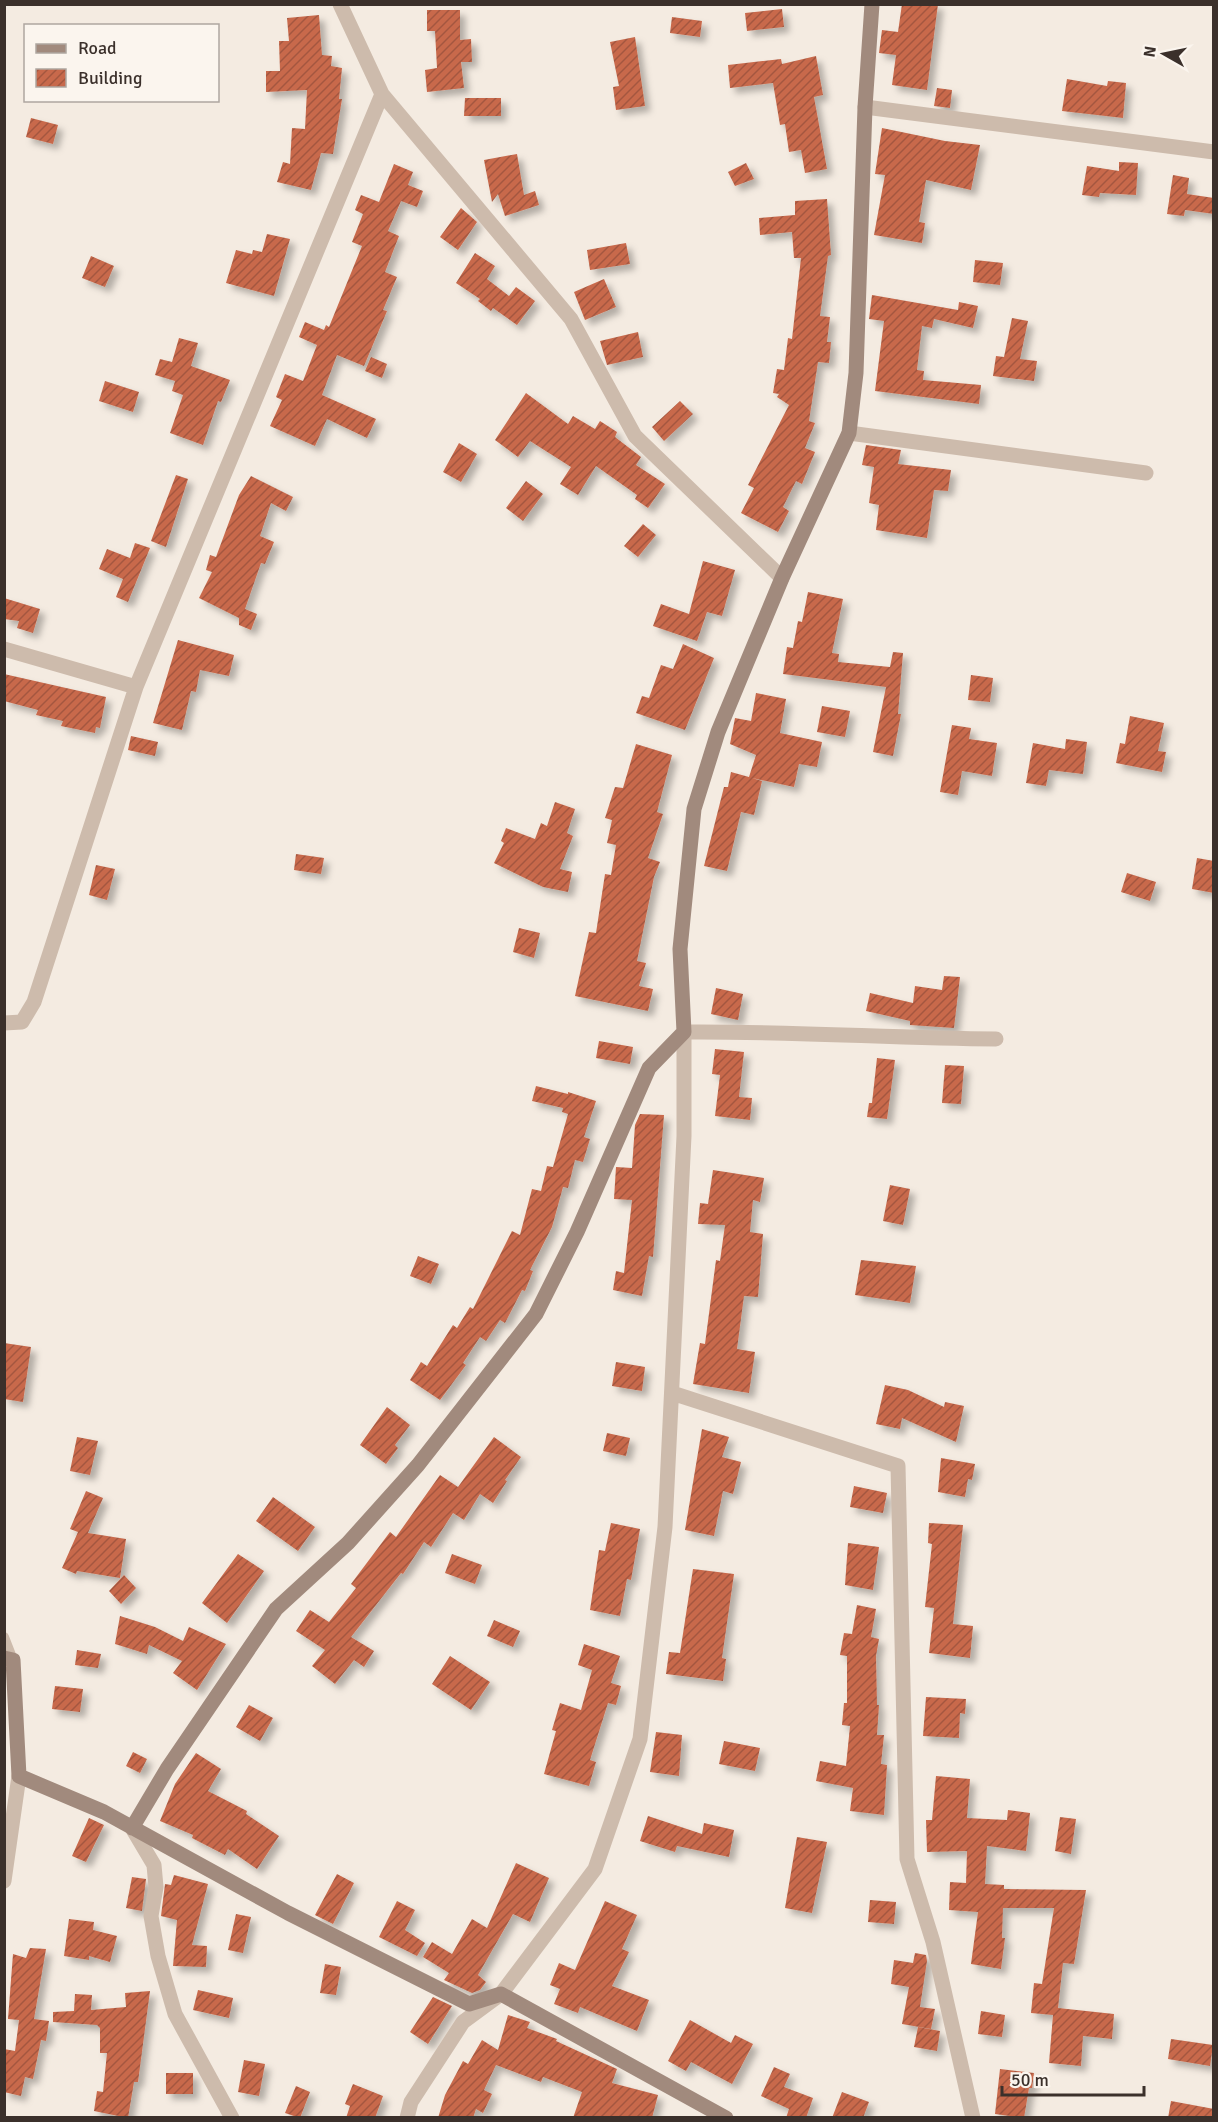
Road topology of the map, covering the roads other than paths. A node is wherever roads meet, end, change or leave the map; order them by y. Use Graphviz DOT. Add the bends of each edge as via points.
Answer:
graph roads {
  1 [pos="340,4"];
  2 [pos="872,4"];
  3 [pos="381,94"];
  4 [pos="865,107"];
  5 [pos="1214,152"];
  6 [pos="849,433"];
  7 [pos="1146,474"];
  8 [pos="782,578"];
  9 [pos="4,649"];
  10 [pos="136,687"];
  11 [pos="4,1023"];
  12 [pos="684,1032"];
  13 [pos="996,1039"];
  14 [pos="672,1393"];
  15 [pos="4,1636"];
  16 [pos="9,1659"];
  17 [pos="19,1776"];
  18 [pos="132,1828"];
  19 [pos="4,1881"];
  20 [pos="501,1994"];
  21 [pos="232,2118"];
  22 [pos="407,2118"];
  23 [pos="726,2118"];
  24 [pos="973,2118"];
  1 -- 3 [label="street"];
  2 -- 4 [label="street"];
  3 -- 8 [label="street" via="571,319 635,436"];
  3 -- 10 [label="street"];
  4 -- 5 [label="street"];
  4 -- 6 [label="street" via="856,373"];
  6 -- 7 [label="street"];
  6 -- 8 [label="street"];
  8 -- 12 [label="street" via="718,732 693,809 680,949"];
  9 -- 10 [label="street"];
  10 -- 11 [label="street" via="34,1002 22,1022"];
  12 -- 13 [label="street"];
  12 -- 14 [label="street" via="684,1136"];
  12 -- 18 [label="street" via="649,1068 577,1232 536,1314 418,1465 348,1543 276,1609 173,1760"];
  14 -- 20 [label="street" via="665,1527 640,1739 595,1869"];
  14 -- 24 [label="street" via="898,1466 907,1859 933,1942"];
  15 -- 16 [label="lane"];
  16 -- 17 [label="street"];
  17 -- 18 [label="street"];
  17 -- 19 [label="street"];
  18 -- 20 [label="street" via="288,1913 469,2004"];
  18 -- 21 [label="street" via="154,1865 156,1887 151,1916 175,2014"];
  20 -- 22 [label="street" via="463,2022 411,2102"];
  20 -- 23 [label="street"];
}
